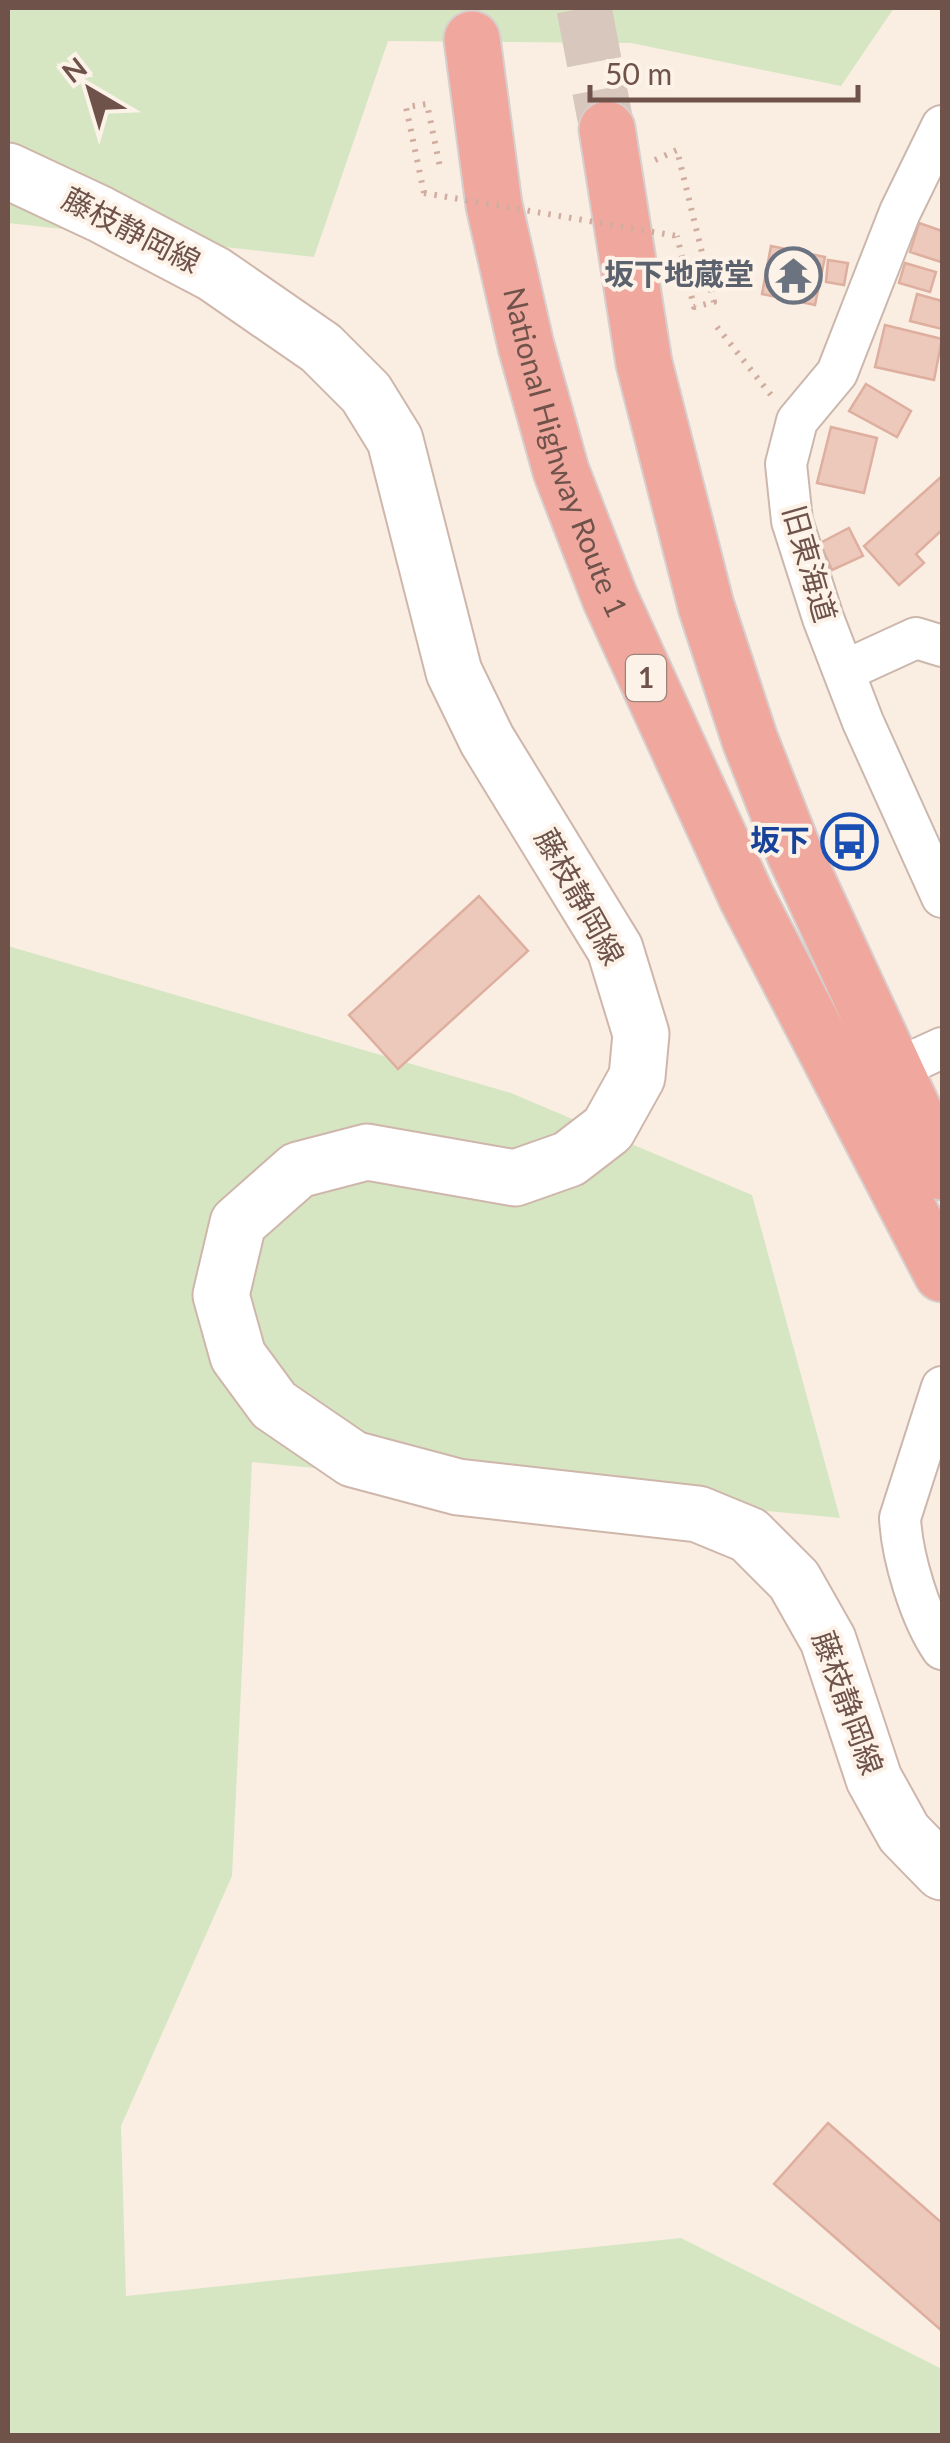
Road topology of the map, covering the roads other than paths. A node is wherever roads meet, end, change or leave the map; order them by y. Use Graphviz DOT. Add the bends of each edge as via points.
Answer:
graph roads {
  1 [pos="472,39"];
  2 [pos="942,126"];
  3 [pos="607,129"];
  4 [pos="8,171"];
  5 [pos="942,646"];
  6 [pos="844,671"];
  7 [pos="942,896"];
  8 [pos="921,1057"];
  9 [pos="942,1172"];
  10 [pos="942,1274"];
  11 [pos="942,1387"];
  12 [pos="942,1649"];
  13 [pos="942,1872"];
  1 -- 10 [label="highway, National Highway Route 1 / 1" via="494,205 526,346 575,508 747,898"];
  2 -- 6 [label="street, 旧東海道" via="900,212 837,374 797,420 786,464 792,521"];
  3 -- 8 [label="highway" via="644,362 706,606 750,740 794,852"];
  4 -- 13 [label="main road, 藤枝静岡線" via="214,274 321,348 366,393 395,440 454,672 487,740 615,949 641,1034 637,1077 608,1129 569,1159 515,1178 367,1152 298,1170 238,1223 220,1295 238,1356 274,1405 353,1459 458,1486 698,1514 749,1535 794,1580 828,1640 874,1779 904,1832"];
  5 -- 6 [label="street" via="916,638"];
  6 -- 7 [label="street, 旧東海道"];
  8 -- 9 [label="highway"];
  11 -- 12 [label="street" via="900,1518 930,1631"];
}
